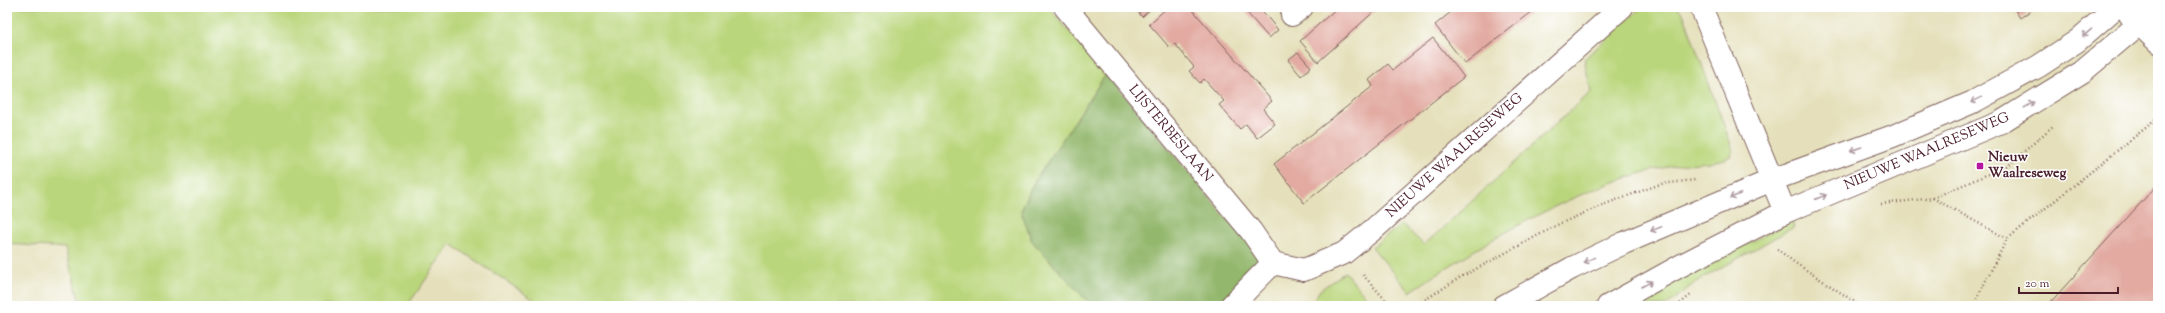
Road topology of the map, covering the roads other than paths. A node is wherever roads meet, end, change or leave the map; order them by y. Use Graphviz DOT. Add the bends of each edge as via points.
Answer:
graph roads {
  1 [pos="1065,7"];
  2 [pos="1622,7"];
  3 [pos="1701,7"];
  4 [pos="2116,7"];
  5 [pos="2122,7"];
  6 [pos="2158,8"];
  7 [pos="2150,35"];
  8 [pos="1772,180"];
  9 [pos="1785,212"];
  10 [pos="1273,263"];
  11 [pos="1231,306"];
  12 [pos="1504,306"];
  13 [pos="1608,306"];
  1 -- 10 [label="street, LIJSTERBESLAAN" via="1251,231"];
  2 -- 10 [label="street, NIEUWE WAALRESEWEG" via="1344,253 1304,270"];
  3 -- 8 [label="street"];
  4 -- 8 [label="street, NIEUWE WAALRESEWEG, one-way" via="2072,45 1973,102 1893,136"];
  5 -- 7 [label="street"];
  6 -- 7 [label="street, NIEUWE WAALRESEWEG"];
  9 -- 7 [label="street, NIEUWE WAALRESEWEG, one-way" via="2001,122 2082,72"];
  8 -- 9 [label="street"];
  8 -- 12 [label="street, NIEUWE WAALRESEWEG, one-way" via="1624,242"];
  13 -- 9 [label="street, NIEUWE WAALRESEWEG, one-way"];
  10 -- 11 [label="street"];
}
